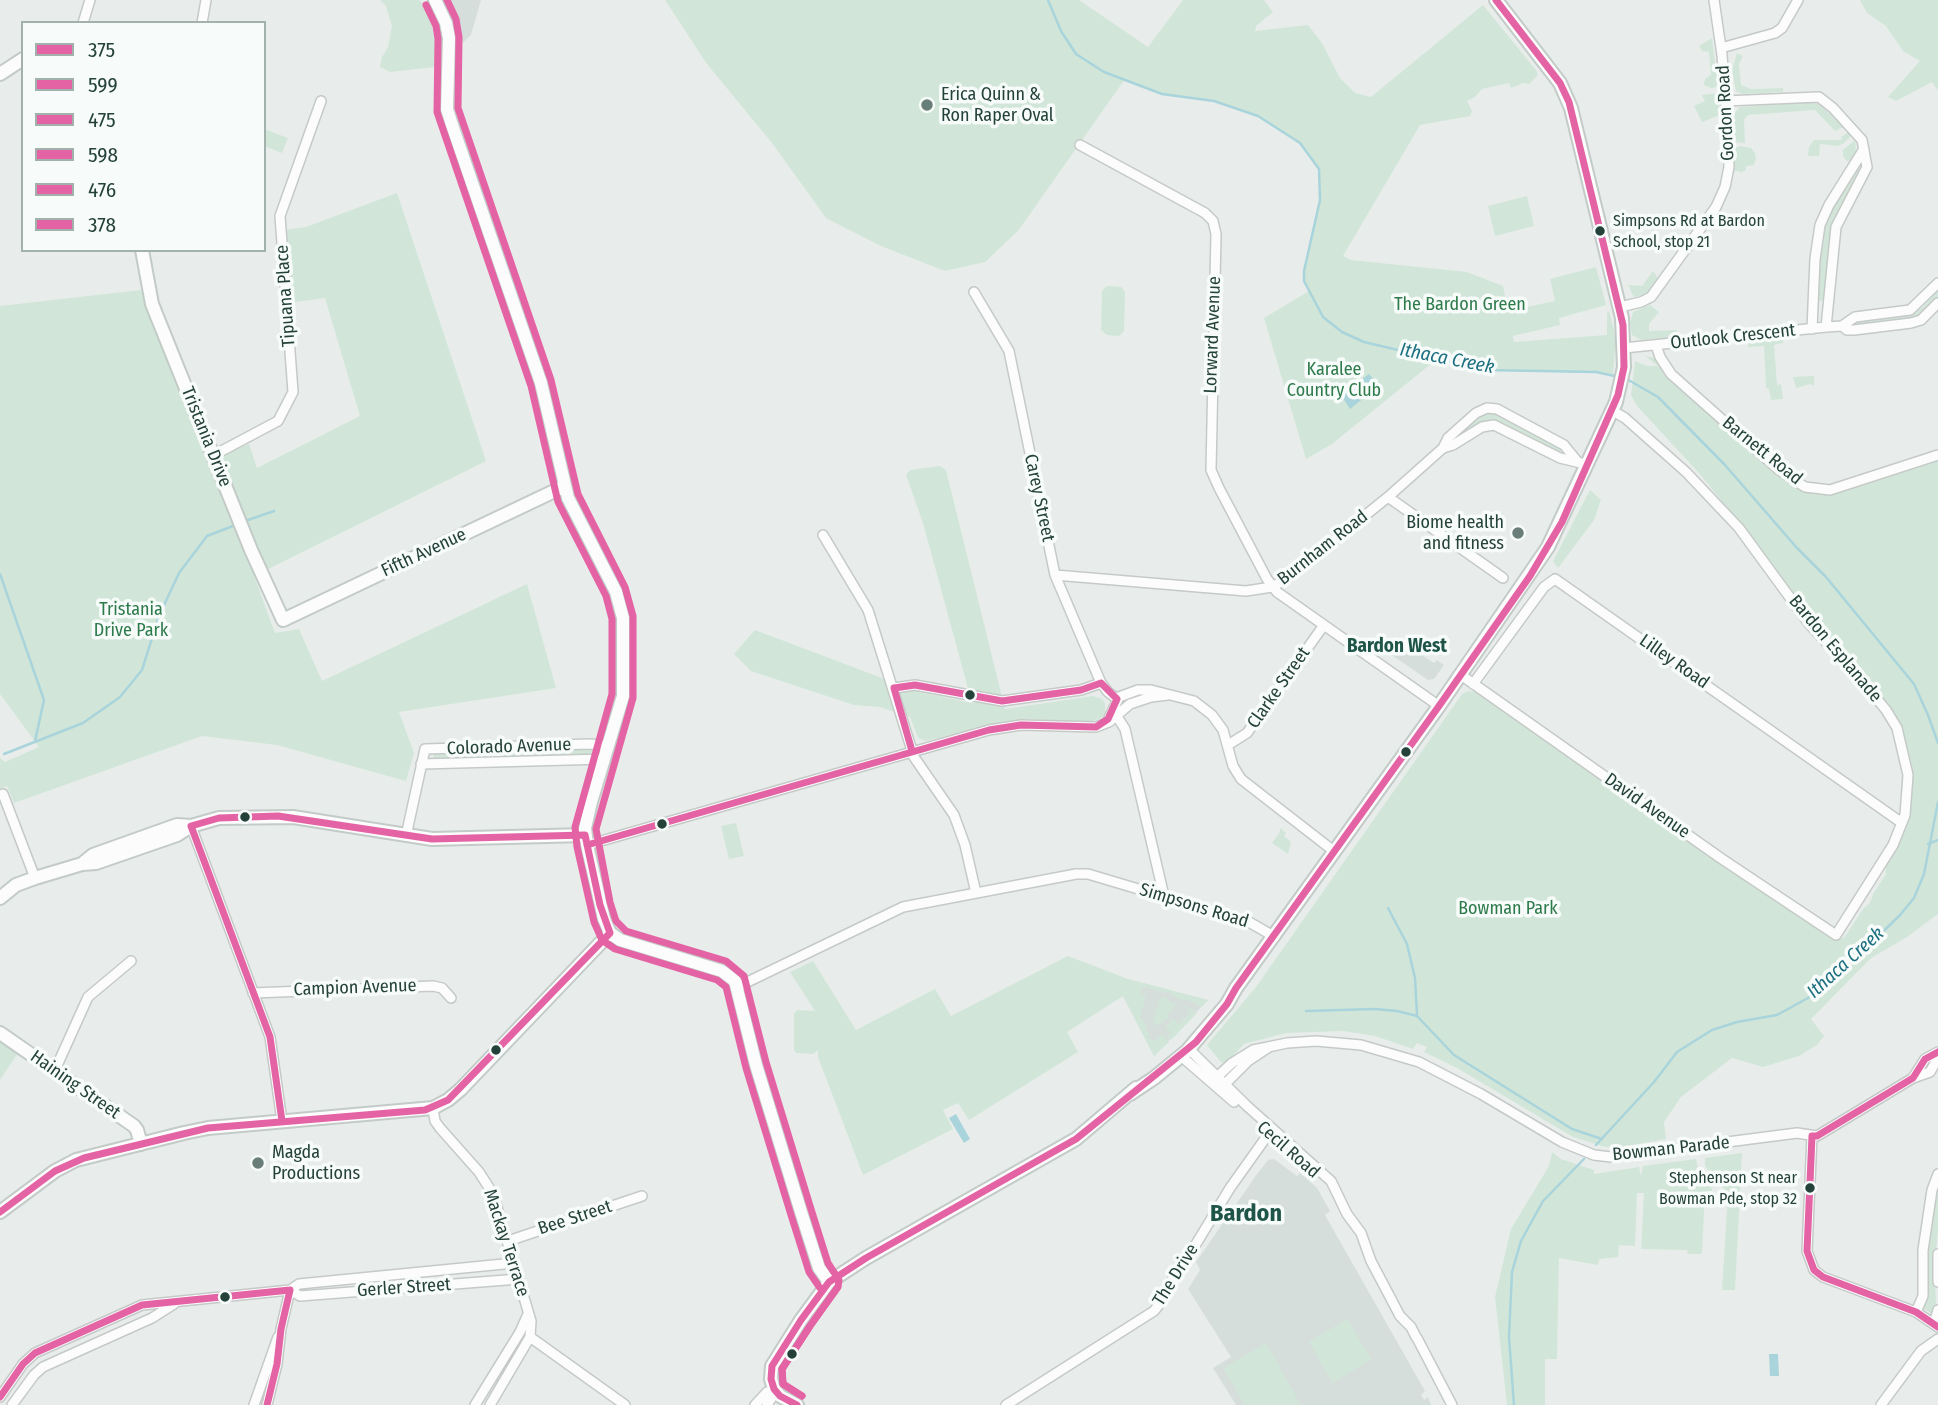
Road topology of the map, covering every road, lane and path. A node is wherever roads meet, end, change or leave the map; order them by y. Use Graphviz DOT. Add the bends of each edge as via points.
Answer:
graph roads {
  1 [pos="90,0"];
  2 [pos="206,0"];
  3 [pos="435,0"];
  4 [pos="1496,0"];
  5 [pos="1714,0"];
  6 [pos="1798,0"];
  7 [pos="84,21"];
  8 [pos="202,21"];
  9 [pos="1721,48"];
  10 [pos="21,61"];
  11 [pos="0,74"];
  12 [pos="321,101"];
  13 [pos="1726,101"];
  14 [pos="1080,145"];
  15 [pos="1864,149"];
  16 [pos="142,252"];
  17 [pos="1938,283"];
  18 [pos="974,292"];
  19 [pos="1938,303"];
  20 [pos="1620,307"];
  21 [pos="1842,326"];
  22 [pos="1825,327"];
  23 [pos="1812,329"];
  24 [pos="1657,345"];
  25 [pos="1625,348"];
  26 [pos="1613,411"];
  27 [pos="1443,448"];
  28 [pos="214,455"];
  29 [pos="1938,455"];
  30 [pos="1582,464"];
  31 [pos="565,486"];
  32 [pos="1388,497"];
  33 [pos="823,535"];
  34 [pos="1055,575"];
  35 [pos="1503,578"];
  36 [pos="1272,587"];
  37 [pos="283,620"];
  38 [pos="1324,625"];
  39 [pos="1461,675"];
  40 [pos="1101,683"];
  41 [pos="1473,684"];
  42 [pos="894,688"];
  43 [pos="1168,695"];
  44 [pos="1117,699"];
  45 [pos="1439,706"];
  46 [pos="1116,715"];
  47 [pos="1100,726"];
  48 [pos="1228,745"];
  49 [pos="608,746"];
  50 [pos="912,751"];
  51 [pos="604,760"];
  52 [pos="421,764"];
  53 [pos="3,794"];
  54 [pos="1902,823"];
  55 [pos="191,826"];
  56 [pos="406,836"];
  57 [pos="586,840"];
  58 [pos="1335,852"];
  59 [pos="35,878"];
  60 [pos="976,893"];
  61 [pos="1164,896"];
  62 [pos="0,898"];
  63 [pos="610,933"];
  64 [pos="1836,935"];
  65 [pos="1275,937"];
  66 [pos="131,961"];
  67 [pos="737,987"];
  68 [pos="253,993"];
  69 [pos="452,998"];
  70 [pos="0,1032"];
  71 [pos="1183,1051"];
  72 [pos="1938,1052"];
  73 [pos="1938,1058"];
  74 [pos="55,1070"];
  75 [pos="1913,1077"];
  76 [pos="1219,1082"];
  77 [pos="433,1108"];
  78 [pos="282,1121"];
  79 [pos="1270,1131"];
  80 [pos="1812,1136"];
  81 [pos="141,1144"];
  82 [pos="1938,1174"];
  83 [pos="642,1196"];
  84 [pos="0,1212"];
  85 [pos="508,1241"];
  86 [pos="1938,1254"];
  87 [pos="514,1263"];
  88 [pos="519,1279"];
  89 [pos="829,1282"];
  90 [pos="1938,1282"];
  91 [pos="290,1290"];
  92 [pos="176,1303"];
  93 [pos="1938,1310"];
  94 [pos="1916,1312"];
  95 [pos="529,1313"];
  96 [pos="1936,1325"];
  97 [pos="281,1329"];
  98 [pos="530,1337"];
  99 [pos="1938,1339"];
  100 [pos="776,1391"];
  101 [pos="0,1397"];
  102 [pos="12,1405"];
  103 [pos="254,1405"];
  104 [pos="267,1405"];
  105 [pos="475,1405"];
  106 [pos="490,1405"];
  107 [pos="625,1405"];
  108 [pos="755,1405"];
  109 [pos="767,1405"];
  110 [pos="797,1405"];
  111 [pos="1006,1405"];
  112 [pos="1451,1405"];
  113 [pos="1881,1405"];
  1 -- 7 [label="street"];
  2 -- 8 [label="street"];
  3 -- 31 [label="main road" via="449,38 447,109 541,383"];
  4 -- 20 [label="main road" via="1560,83 1569,102"];
  5 -- 9 [label="street, Gordon Road"];
  6 -- 9 [label="street" via="1776,33"];
  9 -- 13 [label="street, Gordon Road"];
  10 -- 11 [label="main road"];
  12 -- 28 [label="street, Tipuana Place" via="280,215 293,392 278,421"];
  13 -- 15 [label="street" via="1821,98 1859,135"];
  13 -- 20 [label="street, Gordon Road" via="1729,171 1719,202 1651,297"];
  14 -- 36 [label="street, Lorward Avenue" via="1213,221 1211,470"];
  15 -- 22 [label="street" via="1865,173 1835,229"];
  15 -- 23 [label="street" via="1820,225"];
  16 -- 28 [label="main road, Tristania Drive" via="152,304"];
  17 -- 21 [label="street, Outlook Crescent" via="1910,310 1854,317"];
  18 -- 34 [label="street, Carey Street" via="1009,351"];
  19 -- 21 [label="street, Outlook Crescent" via="1921,320 1911,323 1854,330"];
  20 -- 25 [label="main road"];
  21 -- 22 [label="street, Outlook Crescent"];
  22 -- 23 [label="street, Outlook Crescent"];
  23 -- 24 [label="street, Outlook Crescent"];
  24 -- 25 [label="street, Outlook Crescent"];
  24 -- 29 [label="street, Barnett Road" via="1671,374 1779,470 1805,487 1830,490"];
  25 -- 26 [label="main road"];
  26 -- 30 [label="main road"];
  26 -- 54 [label="street, Bardon Esplanade" via="1686,472 1740,528 1810,625 1886,709 1908,775"];
  27 -- 30 [label="street, Burnham Road" via="1494,425"];
  27 -- 30 [label="street, Burnham Road" via="1476,414 1492,408 1564,445"];
  27 -- 32 [label="street, Burnham Road"];
  28 -- 37 [label="main road, Tristania Drive"];
  30 -- 39 [label="main road" via="1562,522 1540,561"];
  31 -- 37 [label="main road, Fifth Avenue"];
  31 -- 49 [label="main road" via="573,511 616,592 623,618 623,696"];
  32 -- 35 [label="street"];
  32 -- 36 [label="street, Burnham Road"];
  33 -- 42 [label="street" via="868,610"];
  34 -- 36 [label="street, Burnham Road" via="1246,591"];
  34 -- 40 [label="street, Carey Street"];
  36 -- 38 [label="street"];
  38 -- 45 [label="street"];
  38 -- 48 [label="street, Clarke Street" via="1247,733"];
  39 -- 41 [label="street, David Avenue"];
  39 -- 45 [label="main road"];
  40 -- 42 [label="street" via="1078,691 1002,701 914,685"];
  40 -- 44 [label="street, Carey Street"];
  41 -- 54 [label="street, Lilley Road" via="1544,587 1555,579"];
  41 -- 64 [label="street, David Avenue"];
  42 -- 50 [label="street"];
  43 -- 44 [label="street" via="1142,689"];
  43 -- 46 [label="street" via="1134,702"];
  43 -- 48 [label="street" via="1206,709"];
  44 -- 46 [label="street"];
  44 -- 47 [label="street"];
  45 -- 58 [label="main road"];
  46 -- 47 [label="street"];
  46 -- 61 [label="street" via="1125,729"];
  47 -- 50 [label="street" via="1006,726"];
  48 -- 58 [label="street" via="1241,779"];
  49 -- 51 [label="main road"];
  49 -- 52 [label="street, Colorado Avenue" via="425,749"];
  50 -- 57 [label="street"];
  50 -- 60 [label="street" via="954,815"];
  51 -- 52 [label="street, Colorado Avenue"];
  51 -- 57 [label="main road" via="588,812"];
  52 -- 56 [label="street, Colorado Avenue"];
  53 -- 59 [label="street"];
  54 -- 64 [label="street, Bardon Esplanade" via="1885,860"];
  55 -- 56 [label="main road" via="219,818 278,816"];
  55 -- 59 [label="main road" via="108,859"];
  55 -- 68 [label="street"];
  56 -- 57 [label="main road"];
  57 -- 63 [label="main road"];
  58 -- 65 [label="main road"];
  59 -- 62 [label="main road"];
  60 -- 61 [label="street, Simpsons Road" via="1083,873"];
  60 -- 67 [label="street, Simpsons Road" via="899,909"];
  61 -- 65 [label="street, Simpsons Road" via="1249,922"];
  63 -- 67 [label="main road" via="727,974"];
  63 -- 77 [label="main road" via="460,1090"];
  65 -- 71 [label="main road" via="1227,1004"];
  66 -- 74 [label="street" via="88,997"];
  67 -- 89 [label="main road" via="801,1212 819,1268"];
  68 -- 69 [label="street, Campion Avenue" via="433,986"];
  68 -- 78 [label="street" via="271,1043"];
  70 -- 74 [label="main road, Haining Street"];
  71 -- 76 [label="street, Cecil Road"];
  71 -- 89 [label="main road" via="1076,1139"];
  72 -- 75 [label="street, Bowman Parade" via="1926,1059"];
  73 -- 75 [label="street, Bowman Parade" via="1930,1072"];
  74 -- 81 [label="main road, Haining Street" via="134,1126"];
  75 -- 80 [label="street, Bowman Parade"];
  76 -- 79 [label="street, Cecil Road"];
  76 -- 80 [label="street, Bowman Parade" via="1245,1053 1269,1046 1316,1041 1361,1045 1419,1062 1562,1142 1602,1156 1797,1133"];
  77 -- 78 [label="main road"];
  77 -- 85 [label="street, Mackay Terrace" via="435,1121 491,1191"];
  78 -- 81 [label="main road" via="208,1128"];
  79 -- 111 [label="street, The Drive" via="1154,1311"];
  79 -- 112 [label="street, Cecil Road" via="1332,1182 1362,1233 1371,1261 1395,1303 1412,1322"];
  80 -- 94 [label="street" via="1810,1264 1823,1277"];
  81 -- 84 [label="main road" via="66,1164"];
  82 -- 94 [label="street" via="1923,1250 1923,1296"];
  83 -- 85 [label="street, Bee Street"];
  85 -- 87 [label="street, Mackay Terrace"];
  86 -- 90 [label="street"];
  87 -- 88 [label="street, Mackay Terrace"];
  87 -- 91 [label="street, Gerler Street" via="299,1284"];
  88 -- 91 [label="street, Gerler Street" via="300,1296"];
  88 -- 95 [label="street, Mackay Terrace"];
  89 -- 100 [label="main road" via="774,1361 770,1376"];
  91 -- 92 [label="street, Gerler Street"];
  91 -- 97 [label="street"];
  92 -- 101 [label="street, Gerler Street" via="142,1305 36,1353"];
  92 -- 102 [label="street, Gerler Street" via="43,1367"];
  93 -- 96 [label="street"];
  94 -- 96 [label="street"];
  95 -- 98 [label="street, Mackay Terrace"];
  95 -- 105 [label="street, Mackay Terrace"];
  97 -- 103 [label="street"];
  97 -- 104 [label="street"];
  98 -- 106 [label="street"];
  98 -- 107 [label="street"];
  99 -- 113 [label="street" via="1921,1350"];
  100 -- 108 [label="street" via="767,1392"];
  100 -- 109 [label="street"];
  100 -- 110 [label="main road"];
}
